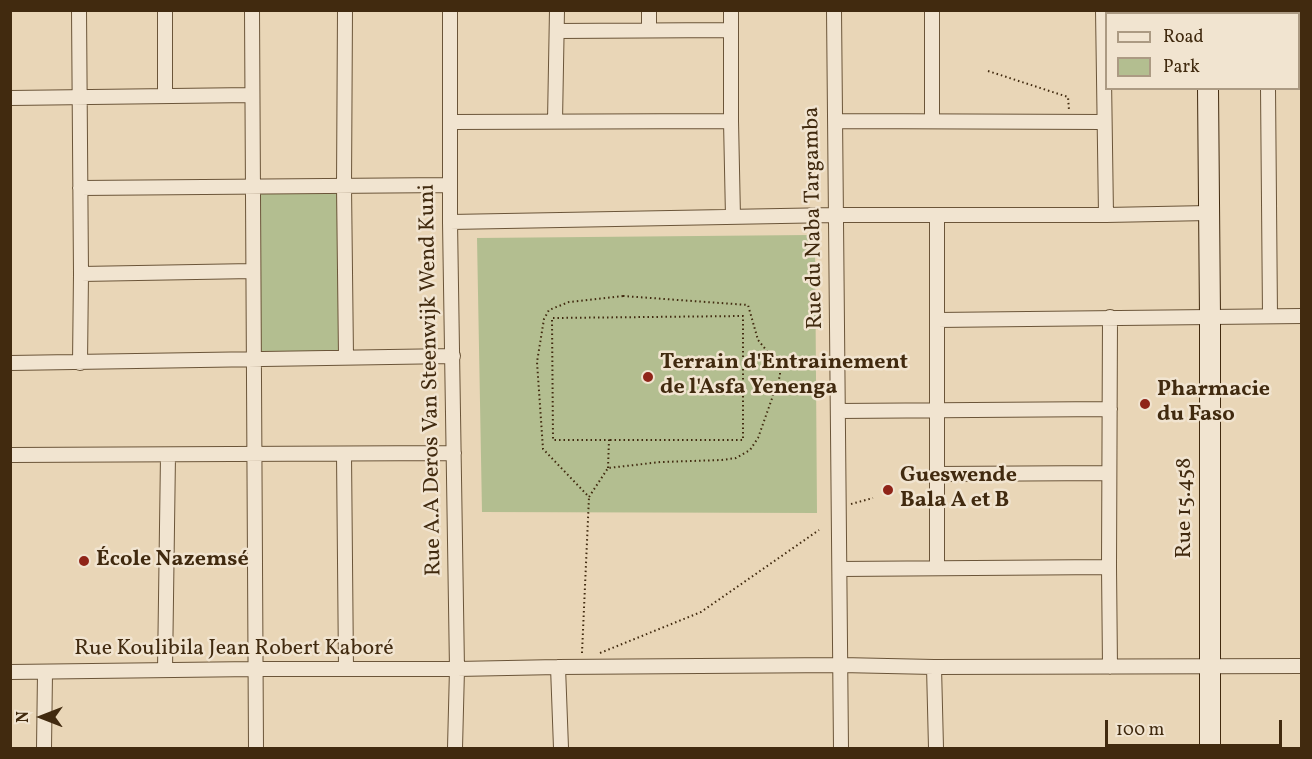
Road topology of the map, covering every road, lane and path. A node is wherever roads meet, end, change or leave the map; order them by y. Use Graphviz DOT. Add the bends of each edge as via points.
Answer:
graph roads {
  1 [pos="79,10"];
  2 [pos="165,10"];
  3 [pos="252,10"];
  4 [pos="345,10"];
  5 [pos="450,10"];
  6 [pos="557,10"];
  7 [pos="649,10"];
  8 [pos="731,10"];
  9 [pos="834,10"];
  10 [pos="933,10"];
  11 [pos="1103,10"];
  12 [pos="649,30"];
  13 [pos="731,30"];
  14 [pos="557,31"];
  15 [pos="988,71"];
  16 [pos="1208,90"];
  17 [pos="1268,90"];
  18 [pos="252,95"];
  19 [pos="165,96"];
  20 [pos="80,97"];
  21 [pos="10,98"];
  22 [pos="555,121"];
  23 [pos="731,121"];
  24 [pos="835,121"];
  25 [pos="933,121"];
  26 [pos="451,122"];
  27 [pos="1070,122"];
  28 [pos="1104,122"];
  29 [pos="450,185"];
  30 [pos="253,186"];
  31 [pos="344,186"];
  32 [pos="80,188"];
  33 [pos="1209,213"];
  34 [pos="836,215"];
  35 [pos="937,215"];
  36 [pos="1106,215"];
  37 [pos="734,217"];
  38 [pos="450,222"];
  39 [pos="253,272"];
  40 [pos="81,274"];
  41 [pos="1270,316"];
  42 [pos="1302,316"];
  43 [pos="1110,317"];
  44 [pos="1210,317"];
  45 [pos="937,320"];
  46 [pos="453,356"];
  47 [pos="345,357"];
  48 [pos="255,360"];
  49 [pos="10,363"];
  50 [pos="80,363"];
  51 [pos="1110,410"];
  52 [pos="838,411"];
  53 [pos="937,411"];
  54 [pos="609,440"];
  55 [pos="454,453"];
  56 [pos="255,454"];
  57 [pos="344,454"];
  58 [pos="10,455"];
  59 [pos="168,455"];
  60 [pos="608,468"];
  61 [pos="1109,473"];
  62 [pos="937,474"];
  63 [pos="589,497"];
  64 [pos="873,498"];
  65 [pos="839,507"];
  66 [pos="819,530"];
  67 [pos="1109,567"];
  68 [pos="937,568"];
  69 [pos="840,569"];
  70 [pos="582,663"];
  71 [pos="841,665"];
  72 [pos="1209,666"];
  73 [pos="1302,666"];
  74 [pos="558,667"];
  75 [pos="934,667"];
  76 [pos="1110,667"];
  77 [pos="255,669"];
  78 [pos="345,669"];
  79 [pos="457,669"];
  80 [pos="165,670"];
  81 [pos="10,672"];
  82 [pos="45,673"];
  83 [pos="44,748"];
  84 [pos="256,748"];
  85 [pos="455,748"];
  86 [pos="561,748"];
  87 [pos="841,748"];
  88 [pos="936,748"];
  89 [pos="1210,748"];
  1 -- 20 [label="street"];
  2 -- 19 [label="street"];
  3 -- 18 [label="street"];
  4 -- 31 [label="street"];
  5 -- 26 [label="street, Rue A.A Deros Van Steenwijk Wend Kuni"];
  6 -- 14 [label="street"];
  7 -- 12 [label="street"];
  8 -- 13 [label="street"];
  9 -- 24 [label="street, Rue du Naba Targamba"];
  10 -- 25 [label="street"];
  11 -- 28 [label="street"];
  12 -- 13 [label="street"];
  12 -- 14 [label="street"];
  13 -- 23 [label="street"];
  14 -- 22 [label="street"];
  15 -- 27 [label="path" via="1068,97"];
  16 -- 33 [label="main road, Rue 15.458"];
  17 -- 41 [label="street"];
  18 -- 19 [label="street"];
  18 -- 30 [label="street"];
  19 -- 20 [label="street"];
  20 -- 21 [label="street"];
  20 -- 32 [label="street"];
  22 -- 23 [label="street"];
  22 -- 26 [label="street"];
  23 -- 37 [label="street"];
  24 -- 25 [label="street"];
  24 -- 34 [label="street, Rue du Naba Targamba"];
  25 -- 27 [label="street"];
  26 -- 29 [label="street, Rue A.A Deros Van Steenwijk Wend Kuni"];
  27 -- 28 [label="street"];
  28 -- 36 [label="street"];
  29 -- 31 [label="street"];
  29 -- 38 [label="street, Rue A.A Deros Van Steenwijk Wend Kuni"];
  30 -- 31 [label="street"];
  30 -- 32 [label="street"];
  30 -- 39 [label="street"];
  31 -- 47 [label="street"];
  32 -- 40 [label="street"];
  33 -- 36 [label="street"];
  33 -- 44 [label="main road, Rue 15.458"];
  34 -- 35 [label="street"];
  34 -- 37 [label="street"];
  34 -- 52 [label="street, Rue du Naba Targamba"];
  35 -- 36 [label="street"];
  35 -- 45 [label="street"];
  37 -- 38 [label="street"];
  38 -- 46 [label="street, Rue A.A Deros Van Steenwijk Wend Kuni"];
  39 -- 40 [label="street"];
  39 -- 48 [label="street"];
  40 -- 50 [label="street"];
  41 -- 42 [label="street"];
  41 -- 44 [label="street"];
  43 -- 44 [label="street"];
  43 -- 45 [label="street"];
  43 -- 51 [label="street"];
  44 -- 72 [label="main road, Rue 15.458"];
  45 -- 53 [label="street"];
  46 -- 47 [label="street"];
  46 -- 55 [label="street, Rue A.A Deros Van Steenwijk Wend Kuni"];
  47 -- 48 [label="street"];
  48 -- 50 [label="street"];
  48 -- 56 [label="street"];
  49 -- 50 [label="street"];
  51 -- 53 [label="street"];
  51 -- 61 [label="street"];
  52 -- 53 [label="street"];
  52 -- 65 [label="street, Rue du Naba Targamba"];
  53 -- 62 [label="street"];
  54 -- 54 [label="path" via="553,440 552,318 743,316 743,440"];
  54 -- 60 [label="path"];
  55 -- 57 [label="street"];
  55 -- 79 [label="street, Rue A.A Deros Van Steenwijk Wend Kuni"];
  56 -- 57 [label="street"];
  56 -- 59 [label="street"];
  56 -- 77 [label="street"];
  57 -- 78 [label="street"];
  58 -- 59 [label="street"];
  59 -- 80 [label="street"];
  60 -- 63 [label="path"];
  60 -- 63 [label="path" via="722,460 750,450 758,438 780,367 758,340 747,305 623,296 569,302 549,310 537,362 543,449"];
  61 -- 62 [label="street"];
  61 -- 67 [label="street"];
  62 -- 68 [label="street"];
  63 -- 70 [label="path"];
  64 -- 65 [label="path"];
  65 -- 69 [label="street, Rue du Naba Targamba"];
  66 -- 70 [label="path" via="701,612"];
  67 -- 68 [label="street"];
  67 -- 76 [label="street"];
  68 -- 69 [label="street"];
  69 -- 71 [label="street, Rue du Naba Targamba"];
  70 -- 71 [label="street, Rue Koulibila Jean Robert Kaboré"];
  70 -- 74 [label="street, Rue Koulibila Jean Robert Kaboré"];
  71 -- 75 [label="street, Rue Koulibila Jean Robert Kaboré"];
  71 -- 87 [label="street, Rue du Naba Targamba"];
  72 -- 73 [label="street, Rue Koulibila Jean Robert Kaboré"];
  72 -- 76 [label="street, Rue Koulibila Jean Robert Kaboré"];
  72 -- 89 [label="main road, Rue 15.458"];
  74 -- 79 [label="street, Rue Koulibila Jean Robert Kaboré"];
  74 -- 86 [label="street"];
  75 -- 76 [label="street, Rue Koulibila Jean Robert Kaboré"];
  75 -- 88 [label="street"];
  77 -- 78 [label="street, Rue Koulibila Jean Robert Kaboré"];
  77 -- 80 [label="street, Rue Koulibila Jean Robert Kaboré"];
  77 -- 84 [label="street"];
  78 -- 79 [label="street, Rue Koulibila Jean Robert Kaboré"];
  79 -- 85 [label="street, Rue A.A Deros Van Steenwijk Wend Kuni"];
  80 -- 82 [label="street, Rue Koulibila Jean Robert Kaboré"];
  81 -- 82 [label="street, Rue Koulibila Jean Robert Kaboré"];
  82 -- 83 [label="street"];
}
